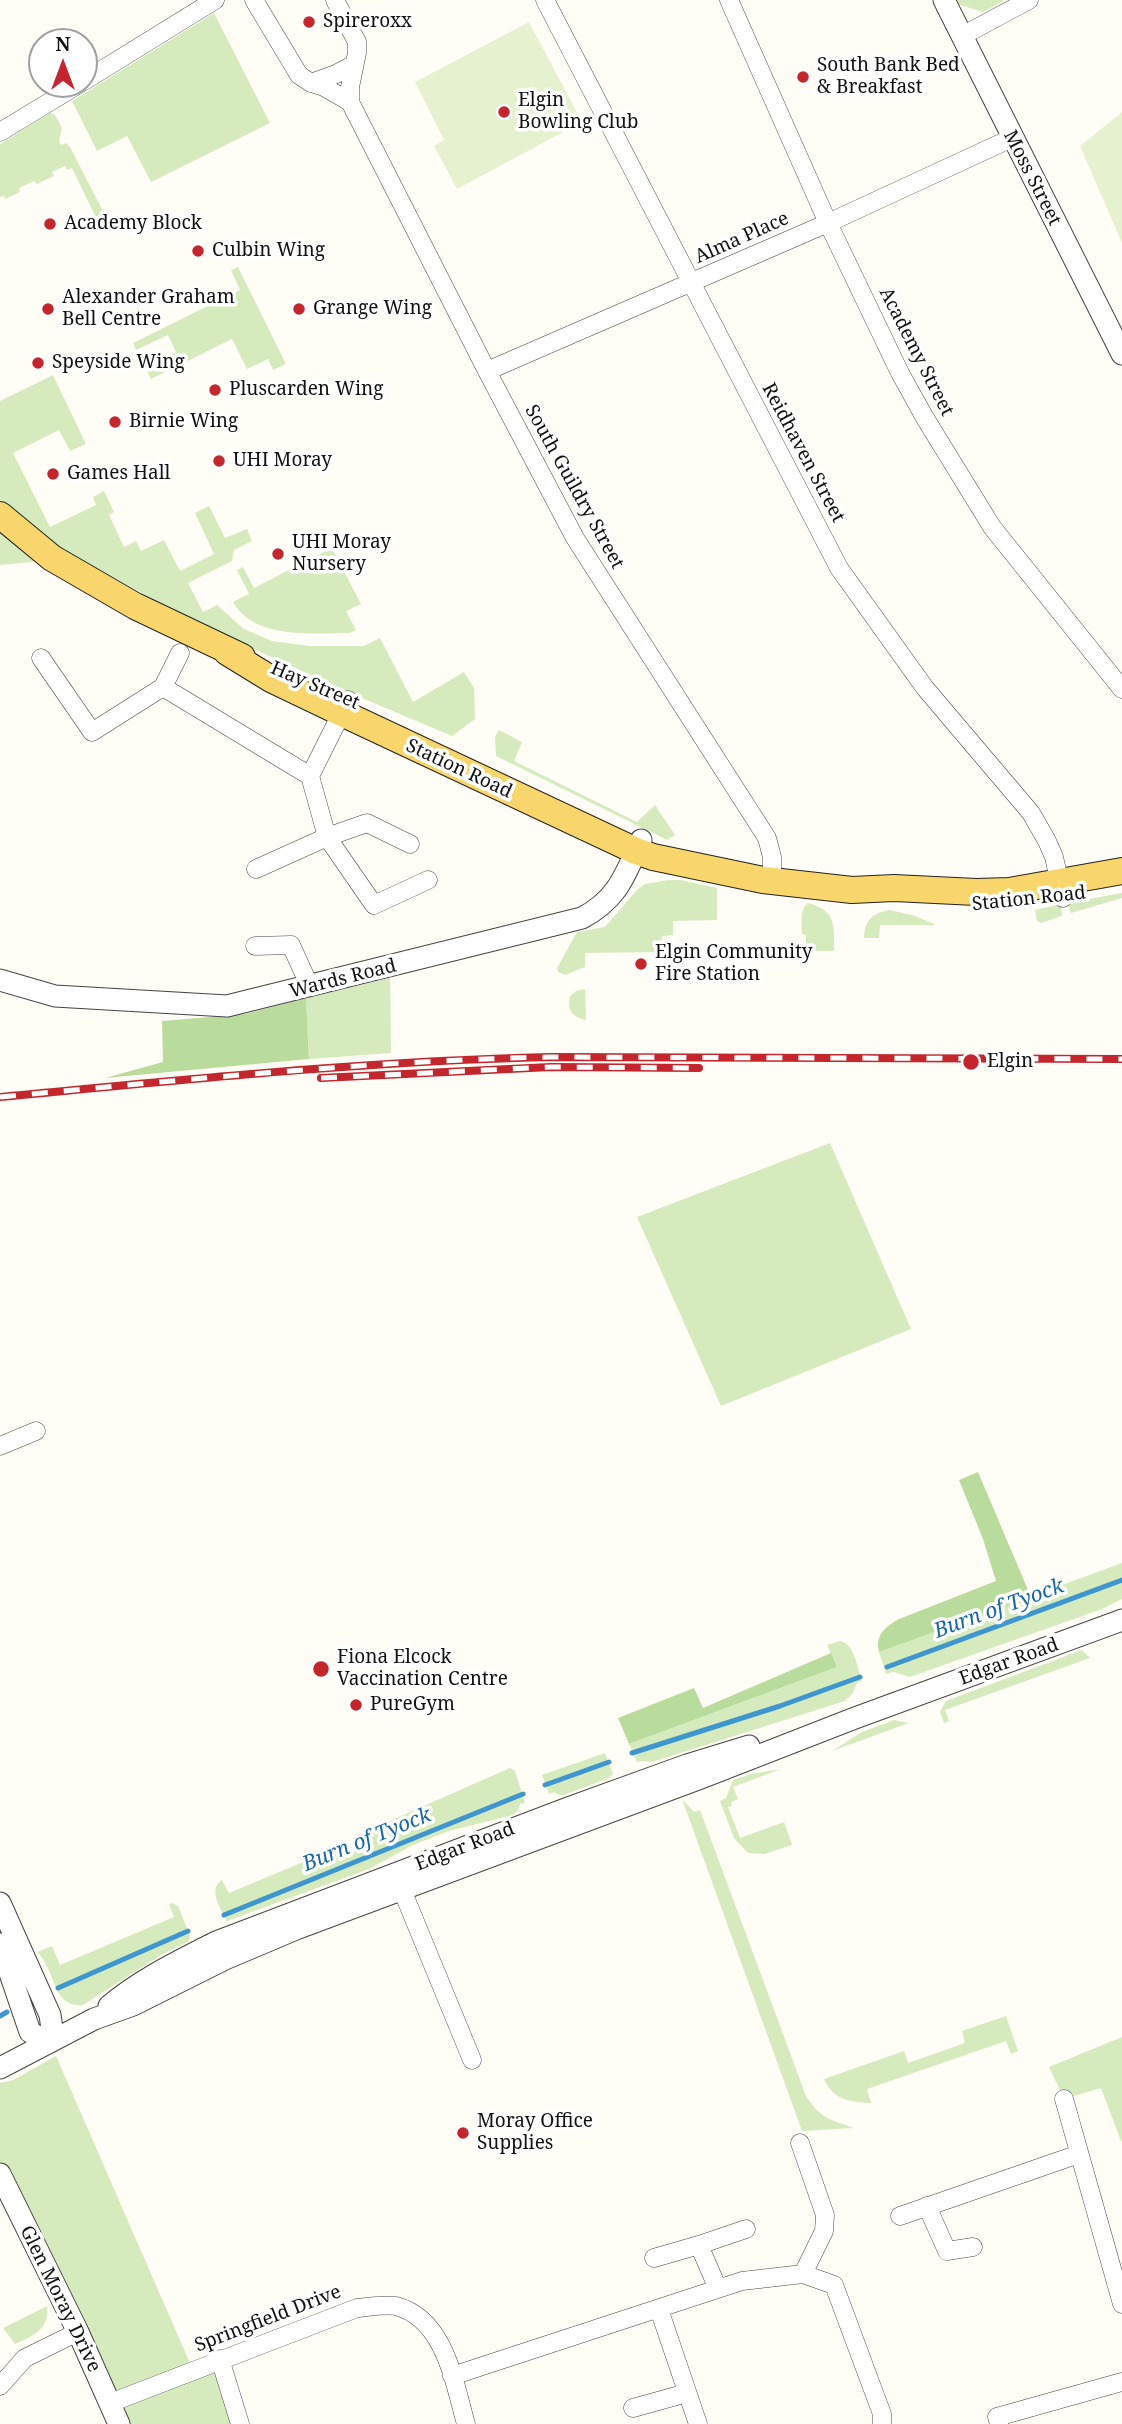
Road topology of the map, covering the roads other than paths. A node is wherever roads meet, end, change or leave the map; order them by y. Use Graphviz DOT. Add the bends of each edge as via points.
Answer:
graph roads {
  1 [pos="215,0"];
  2 [pos="254,0"];
  3 [pos="335,0"];
  4 [pos="545,0"];
  5 [pos="729,0"];
  6 [pos="944,0"];
  7 [pos="1029,0"];
  8 [pos="962,36"];
  9 [pos="353,65"];
  10 [pos="98,72"];
  11 [pos="311,83"];
  12 [pos="55,98"];
  13 [pos="350,102"];
  14 [pos="1,130"];
  15 [pos="1012,138"];
  16 [pos="828,223"];
  17 [pos="691,283"];
  18 [pos="1122,354"];
  19 [pos="487,371"];
  20 [pos="0,516"];
  21 [pos="180,653"];
  22 [pos="41,658"];
  23 [pos="163,687"];
  24 [pos="1122,689"];
  25 [pos="345,707"];
  26 [pos="310,776"];
  27 [pos="327,837"];
  28 [pos="410,844"];
  29 [pos="639,846"];
  30 [pos="256,869"];
  31 [pos="1122,871"];
  32 [pos="428,880"];
  33 [pos="772,881"];
  34 [pos="1122,885"];
  35 [pos="1062,890"];
  36 [pos="255,946"];
  37 [pos="0,980"];
  38 [pos="310,988"];
  39 [pos="36,1431"];
  40 [pos="0,1446"];
  41 [pos="1122,1620"];
  42 [pos="399,1881"];
  43 [pos="0,1903"];
  44 [pos="0,1944"];
  45 [pos="50,2015"];
  46 [pos="86,2023"];
  47 [pos="39,2038"];
  48 [pos="472,2060"];
  49 [pos="0,2068"];
  50 [pos="1064,2099"];
  51 [pos="800,2143"];
  52 [pos="1079,2154"];
  53 [pos="0,2174"];
  54 [pos="927,2206"];
  55 [pos="900,2216"];
  56 [pos="746,2229"];
  57 [pos="699,2245"];
  58 [pos="973,2247"];
  59 [pos="654,2258"];
  60 [pos="803,2274"];
  61 [pos="718,2290"];
  62 [pos="1122,2304"];
  63 [pos="659,2309"];
  64 [pos="78,2332"];
  65 [pos="220,2360"];
  66 [pos="452,2376"];
  67 [pos="1122,2382"];
  68 [pos="0,2386"];
  69 [pos="687,2393"];
  70 [pos="110,2403"];
  71 [pos="633,2408"];
  72 [pos="119,2424"];
  73 [pos="240,2424"];
  74 [pos="466,2424"];
  75 [pos="698,2424"];
  76 [pos="882,2424"];
  77 [pos="999,2424"];
  1 -- 10 [label="street"];
  2 -- 11 [label="street" via="297,72"];
  3 -- 9 [label="street" via="357,42"];
  4 -- 17 [label="street, Reidhaven Street"];
  5 -- 16 [label="street, Academy Street"];
  6 -- 8 [label="street, Moss Street"];
  7 -- 8 [label="street"];
  8 -- 15 [label="street, Moss Street"];
  9 -- 11 [label="street"];
  9 -- 13 [label="street"];
  11 -- 13 [label="street"];
  12 -- 14 [label="street"];
  13 -- 19 [label="street, South Guildry Street"];
  15 -- 16 [label="street, Alma Place"];
  15 -- 18 [label="street, Moss Street"];
  16 -- 17 [label="street, Alma Place"];
  16 -- 24 [label="street, Academy Street" via="900,373 962,480 992,527"];
  17 -- 19 [label="street, Alma Place"];
  17 -- 35 [label="street, Reidhaven Street" via="839,568 925,688 1031,813 1047,841"];
  19 -- 33 [label="street, South Guildry Street" via="575,538 767,838"];
  20 -- 25 [label="main road, Hay Street" via="52,558 135,606 227,652 284,672"];
  21 -- 23 [label="street"];
  22 -- 23 [label="street" via="92,732"];
  23 -- 26 [label="street"];
  25 -- 26 [label="street"];
  25 -- 29 [label="main road, Hay Street" via="470,754"];
  26 -- 27 [label="street"];
  27 -- 28 [label="street" via="367,823"];
  27 -- 30 [label="street"];
  27 -- 32 [label="street" via="374,905"];
  29 -- 33 [label="main road, Station Road" via="699,866"];
  29 -- 38 [label="street, Wards Road" via="620,888 582,918"];
  31 -- 35 [label="main road, Station Road"];
  33 -- 35 [label="main road, Station Road" via="852,890"];
  34 -- 35 [label="main road, Station Road"];
  36 -- 38 [label="street" via="291,944"];
  37 -- 38 [label="street, Wards Road" via="55,996 227,1006"];
  39 -- 40 [label="street"];
  41 -- 42 [label="street, Edgar Road" via="725,1769"];
  42 -- 46 [label="street, Edgar Road"];
  42 -- 48 [label="street"];
  43 -- 45 [label="street"];
  44 -- 47 [label="street"];
  45 -- 46 [label="street" via="60,2022"];
  45 -- 47 [label="street" via="52,2029"];
  46 -- 47 [label="street, Edgar Road"];
  47 -- 49 [label="street, Edgar Road" via="24,2056"];
  50 -- 52 [label="street"];
  51 -- 60 [label="street" via="825,2214 824,2231"];
  52 -- 54 [label="street"];
  52 -- 62 [label="street"];
  53 -- 64 [label="street, Glen Moray Drive"];
  54 -- 55 [label="street"];
  54 -- 58 [label="street" via="947,2251"];
  56 -- 57 [label="street"];
  57 -- 59 [label="street"];
  57 -- 61 [label="street"];
  60 -- 61 [label="street" via="742,2281"];
  60 -- 76 [label="street" via="834,2286"];
  61 -- 63 [label="street"];
  63 -- 66 [label="street"];
  63 -- 69 [label="street"];
  64 -- 68 [label="street" via="24,2358"];
  64 -- 70 [label="street, Glen Moray Drive"];
  65 -- 66 [label="street, Springfield Drive" via="357,2308 395,2306 422,2318 441,2345"];
  65 -- 70 [label="street, Springfield Drive"];
  65 -- 73 [label="street"];
  66 -- 74 [label="street, Springfield Drive"];
  67 -- 77 [label="street" via="997,2417"];
  69 -- 71 [label="street"];
  69 -- 75 [label="street"];
  70 -- 72 [label="street, Glen Moray Drive"];
}
